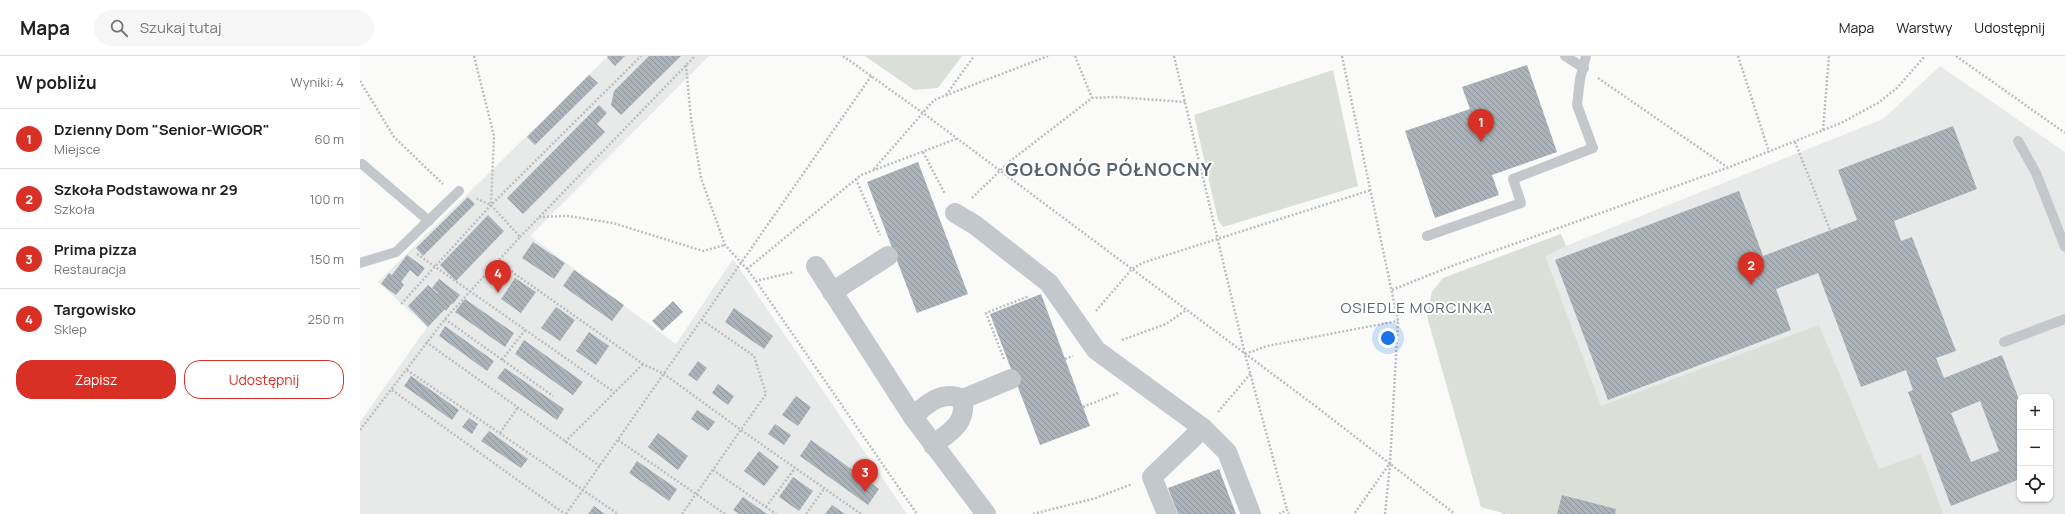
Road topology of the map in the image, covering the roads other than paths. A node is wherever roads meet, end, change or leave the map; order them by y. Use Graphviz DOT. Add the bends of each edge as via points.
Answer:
graph roads {
  1 [pos="1565,56"];
  2 [pos="1586,56"];
  3 [pos="1584,68"];
  4 [pos="2018,141"];
  5 [pos="362,164"];
  6 [pos="459,191"];
  7 [pos="955,213"];
  8 [pos="428,221"];
  9 [pos="1427,236"];
  10 [pos="2065,247"];
  11 [pos="888,256"];
  12 [pos="360,263"];
  13 [pos="816,266"];
  14 [pos="832,292"];
  15 [pos="2065,319"];
  16 [pos="2004,342"];
  17 [pos="1011,379"];
  18 [pos="964,399"];
  19 [pos="913,417"];
  20 [pos="1203,428"];
  21 [pos="933,445"];
  22 [pos="986,514"];
  23 [pos="1167,514"];
  24 [pos="1251,514"];
  1 -- 3 [label="lane"];
  2 -- 3 [label="lane"];
  3 -- 9 [label="lane" via="1577,105 1593,148 1513,179 1521,203"];
  4 -- 10 [label="lane" via="2036,173"];
  5 -- 8 [label="lane"];
  6 -- 8 [label="lane"];
  7 -- 20 [label="street" via="975,225 1049,283 1096,350"];
  8 -- 12 [label="lane" via="396,252"];
  11 -- 14 [label="street"];
  13 -- 14 [label="street"];
  14 -- 19 [label="street"];
  15 -- 16 [label="lane"];
  17 -- 18 [label="street"];
  18 -- 19 [label="street" via="953,394 938,397"];
  18 -- 21 [label="street" via="960,422"];
  19 -- 21 [label="street"];
  20 -- 23 [label="street" via="1152,477"];
  20 -- 24 [label="street" via="1227,452"];
  21 -- 22 [label="street"];
}
